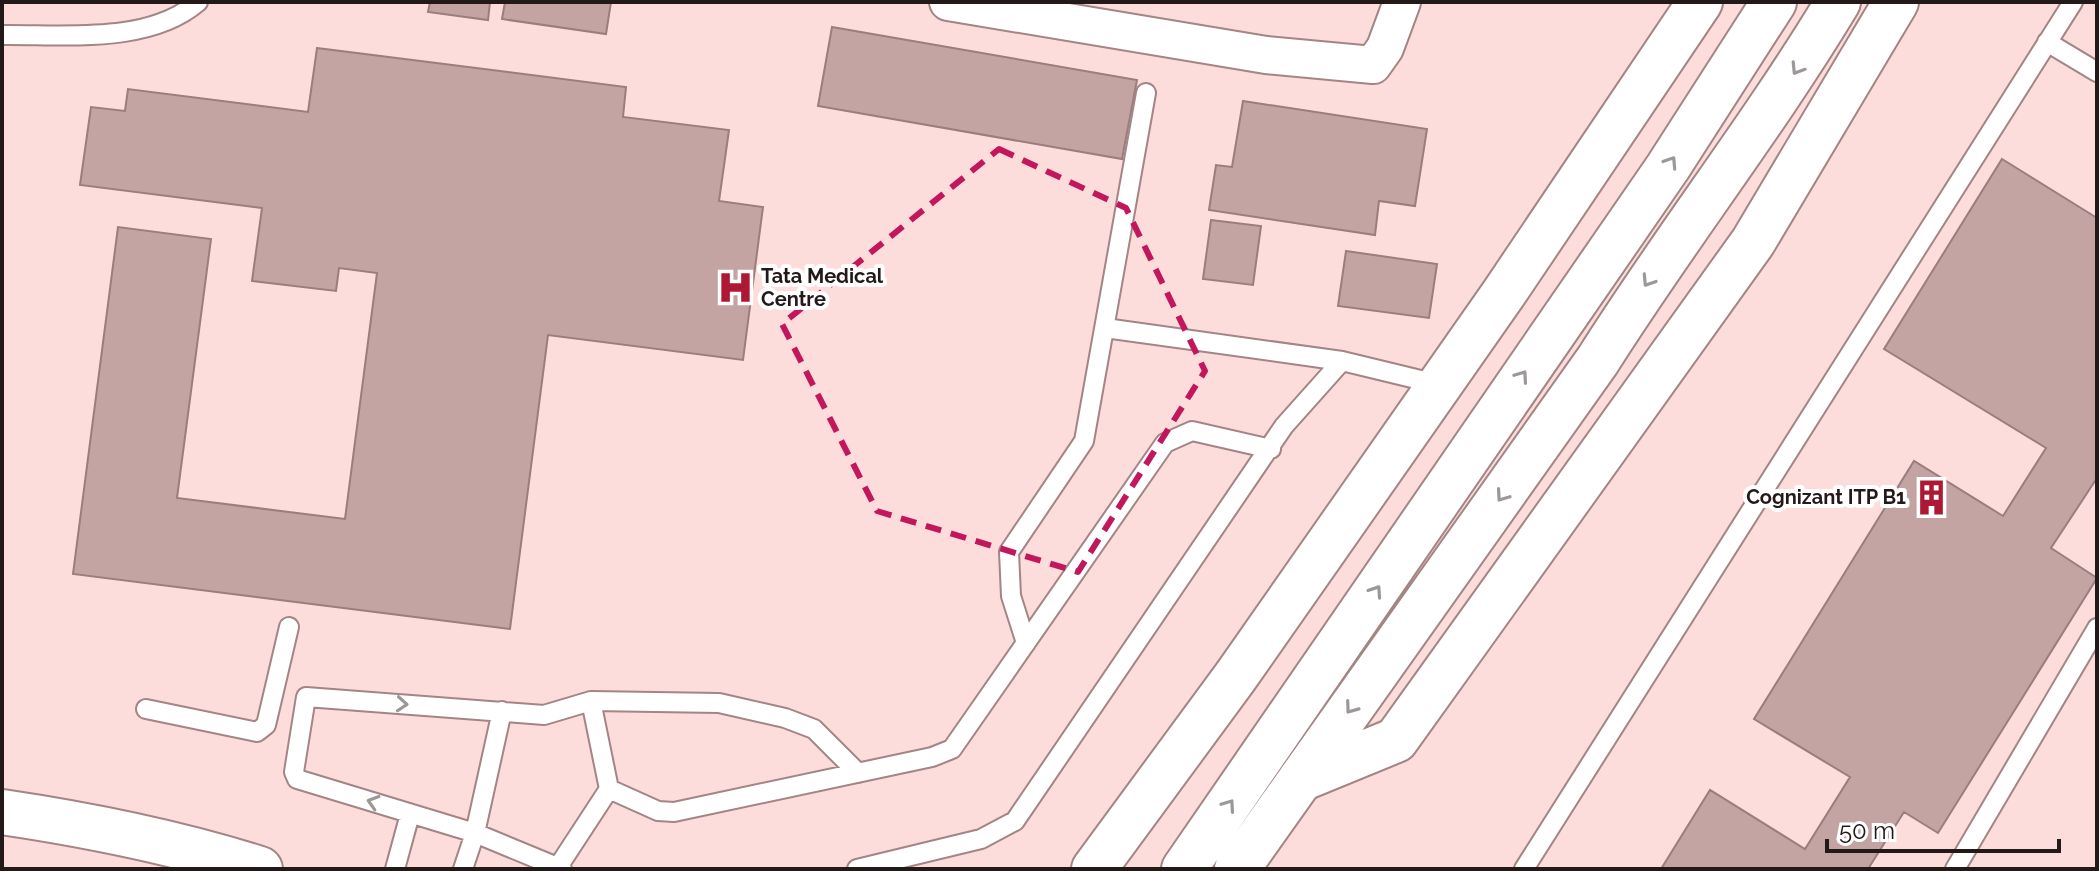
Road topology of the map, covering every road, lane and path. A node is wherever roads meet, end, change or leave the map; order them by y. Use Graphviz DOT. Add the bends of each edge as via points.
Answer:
graph roads {
  1 [pos="198,2"];
  2 [pos="948,2"];
  3 [pos="1402,2"];
  4 [pos="1700,2"];
  5 [pos="1774,2"];
  6 [pos="1838,2"];
  7 [pos="1896,2"];
  8 [pos="2073,2"];
  9 [pos="988,6"];
  10 [pos="2,35"];
  11 [pos="2047,42"];
  12 [pos="2097,72"];
  13 [pos="1146,93"];
  14 [pos="1105,328"];
  15 [pos="1342,361"];
  16 [pos="1439,385"];
  17 [pos="1271,449"];
  18 [pos="289,627"];
  19 [pos="2097,628"];
  20 [pos="1026,643"];
  21 [pos="274,690"];
  22 [pos="306,697"];
  23 [pos="591,701"];
  24 [pos="146,709"];
  25 [pos="502,711"];
  26 [pos="858,773"];
  27 [pos="1301,779"];
  28 [pos="609,789"];
  29 [pos="2,812"];
  30 [pos="410,814"];
  31 [pos="475,833"];
  32 [pos="560,868"];
  33 [pos="260,869"];
  34 [pos="395,869"];
  35 [pos="463,869"];
  36 [pos="857,869"];
  37 [pos="1094,869"];
  38 [pos="1184,869"];
  39 [pos="1237,869"];
  40 [pos="1524,869"];
  41 [pos="1955,869"];
  1 -- 10 [label="lane" via="157,23 114,33"];
  2 -- 9 [label="street"];
  3 -- 9 [label="street" via="1373,65 1266,55"];
  4 -- 16 [label="street"];
  38 -- 5 [label="street, one-way" via="1668,167"];
  6 -- 27 [label="street, one-way" via="1792,78 1651,275 1598,360"];
  7 -- 27 [label="street" via="1753,242 1396,740"];
  8 -- 11 [label="lane"];
  11 -- 12 [label="lane"];
  11 -- 40 [label="lane"];
  13 -- 14 [label="lane"];
  14 -- 15 [label="lane"];
  14 -- 20 [label="lane" via="1084,441 1009,552 1011,596"];
  15 -- 16 [label="lane"];
  15 -- 17 [label="lane" via="1284,426"];
  16 -- 37 [label="street"];
  17 -- 20 [label="lane" via="1192,431 1165,443"];
  17 -- 36 [label="lane" via="1015,821 981,839"];
  18 -- 21 [label="lane"];
  19 -- 41 [label="lane"];
  20 -- 26 [label="lane" via="952,749"];
  21 -- 22 [label="lane"];
  21 -- 24 [label="lane" via="266,725 257,732"];
  22 -- 25 [label="lane, one-way"];
  30 -- 22 [label="lane, one-way" via="297,779"];
  23 -- 25 [label="lane" via="544,715"];
  23 -- 26 [label="lane" via="719,703 785,718 814,729"];
  23 -- 28 [label="lane"];
  25 -- 31 [label="lane"];
  26 -- 28 [label="lane" via="674,812 658,811"];
  27 -- 39 [label="street"];
  28 -- 32 [label="lane"];
  29 -- 33 [label="street" via="97,827"];
  30 -- 31 [label="lane"];
  30 -- 34 [label="lane"];
  31 -- 32 [label="lane"];
  31 -- 35 [label="lane"];
}
